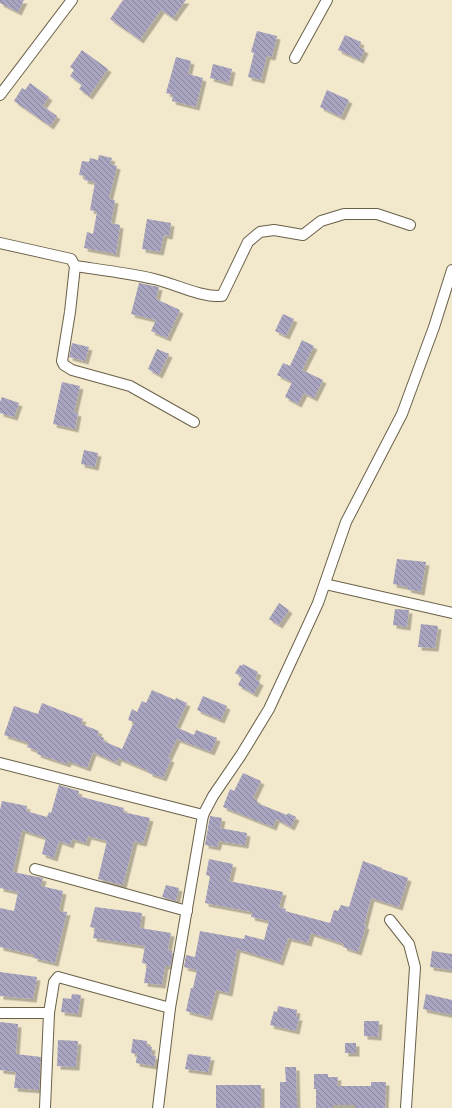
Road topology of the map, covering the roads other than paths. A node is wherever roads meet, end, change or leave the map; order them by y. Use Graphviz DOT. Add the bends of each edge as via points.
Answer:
graph roads {
  1 [pos="72,0"];
  2 [pos="327,0"];
  3 [pos="295,58"];
  4 [pos="0,95"];
  5 [pos="410,225"];
  6 [pos="0,243"];
  7 [pos="75,266"];
  8 [pos="452,270"];
  9 [pos="194,422"];
  10 [pos="325,584"];
  11 [pos="452,614"];
  12 [pos="0,763"];
  13 [pos="203,815"];
  14 [pos="35,870"];
  15 [pos="187,911"];
  16 [pos="390,920"];
  17 [pos="170,1008"];
  18 [pos="0,1013"];
  19 [pos="49,1013"];
  20 [pos="45,1108"];
  21 [pos="158,1108"];
  22 [pos="406,1108"];
  1 -- 4 [label="street"];
  2 -- 3 [label="street"];
  5 -- 7 [label="street" via="377,214 344,214 321,221 303,234 274,230 260,232 248,242 222,296 212,297 129,273"];
  6 -- 7 [label="street" via="71,259"];
  7 -- 9 [label="street" via="62,361 64,365 72,370 130,386"];
  8 -- 10 [label="street" via="402,414 346,522"];
  10 -- 11 [label="street"];
  10 -- 13 [label="street" via="269,709"];
  12 -- 13 [label="street"];
  13 -- 15 [label="street"];
  14 -- 15 [label="street"];
  15 -- 17 [label="street"];
  16 -- 22 [label="street" via="409,944 414,967"];
  17 -- 19 [label="street" via="58,977 54,982"];
  17 -- 21 [label="street"];
  18 -- 19 [label="street"];
  19 -- 20 [label="street"];
}
